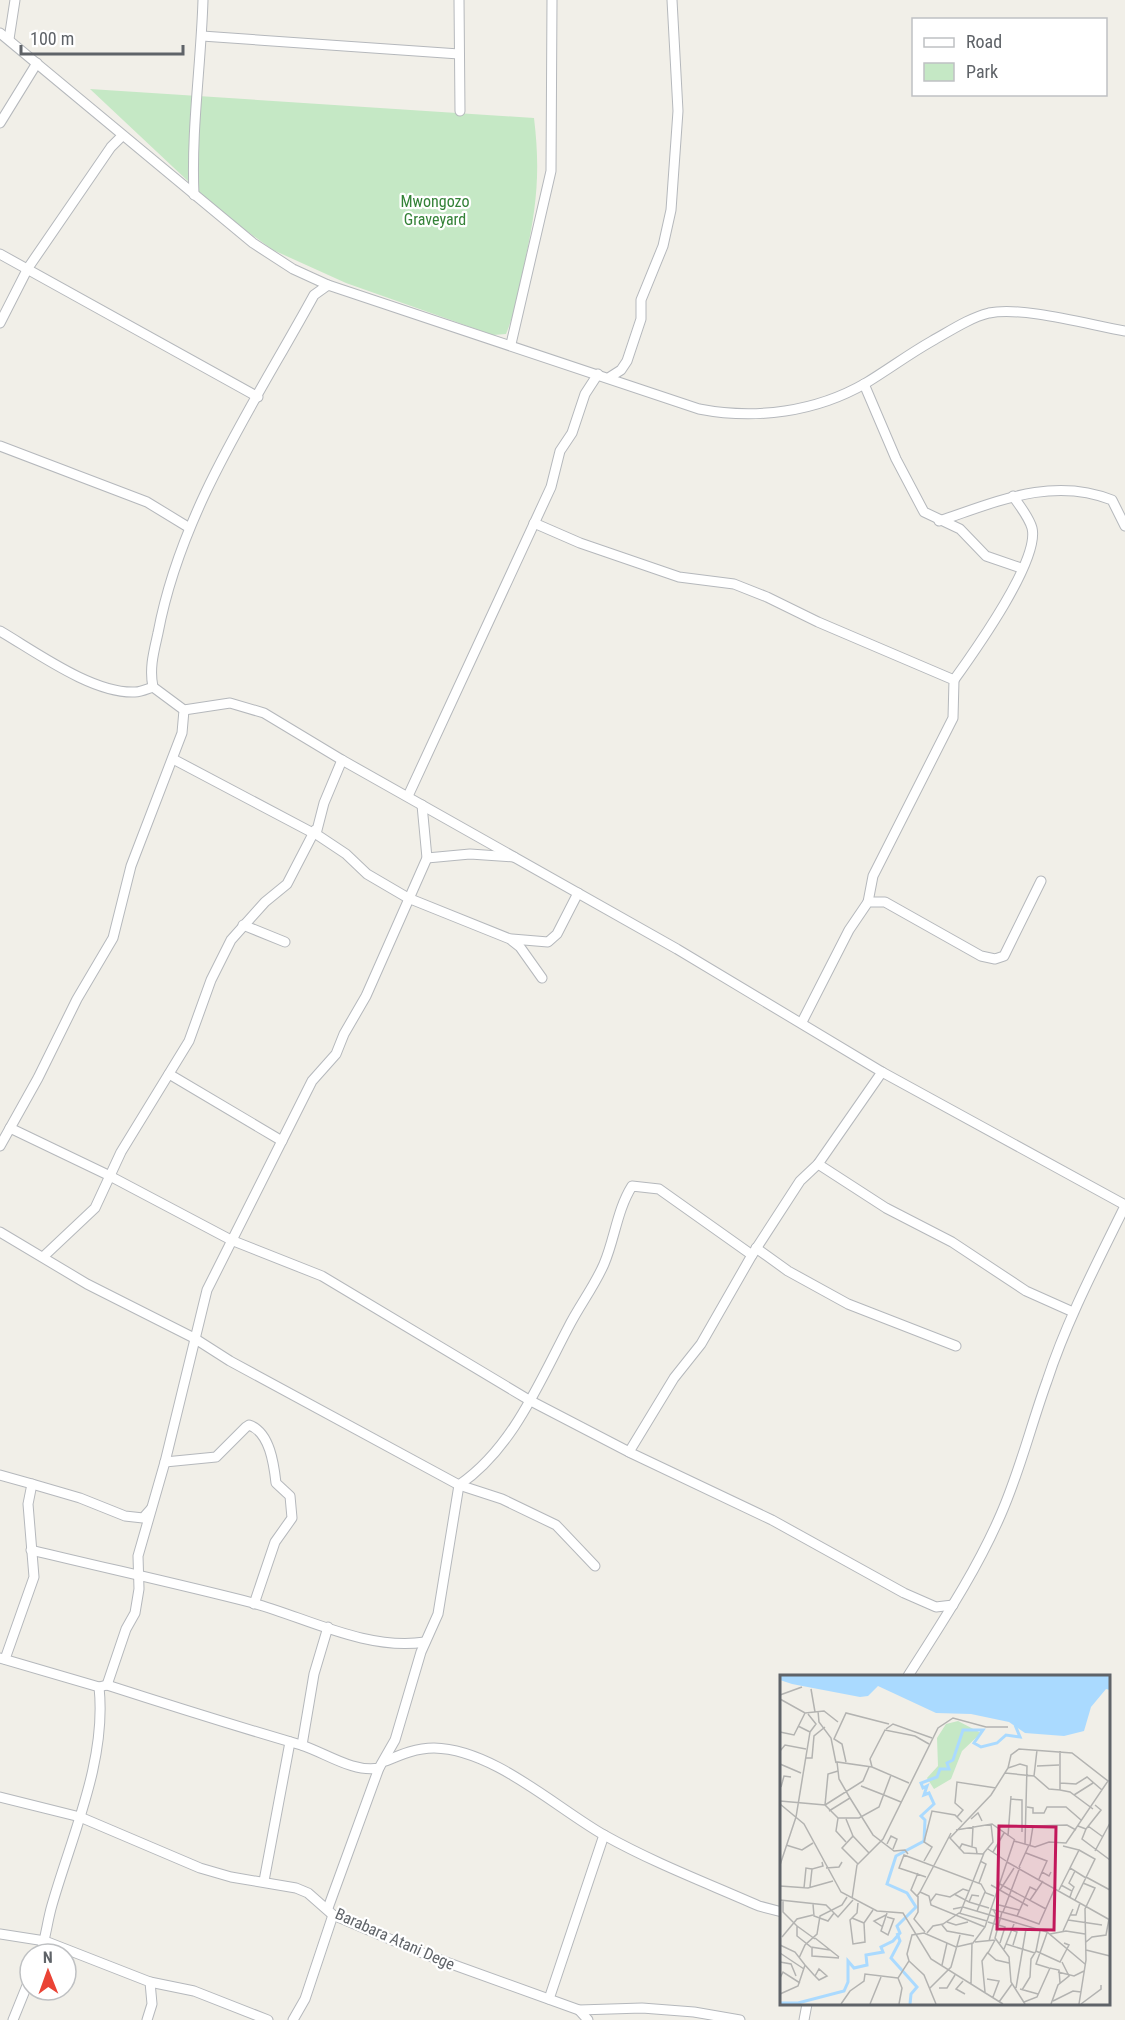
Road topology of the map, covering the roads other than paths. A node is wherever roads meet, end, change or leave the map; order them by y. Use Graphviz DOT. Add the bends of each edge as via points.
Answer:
graph roads {
  1 [pos="15,0"];
  2 [pos="203,0"];
  3 [pos="459,0"];
  4 [pos="552,0"];
  5 [pos="672,0"];
  6 [pos="0,33"];
  7 [pos="202,36"];
  8 [pos="9,39"];
  9 [pos="459,54"];
  10 [pos="37,63"];
  11 [pos="460,111"];
  12 [pos="0,123"];
  13 [pos="122,136"];
  14 [pos="194,195"];
  15 [pos="0,254"];
  16 [pos="28,268"];
  17 [pos="328,285"];
  18 [pos="0,324"];
  19 [pos="1125,331"];
  20 [pos="511,345"];
  21 [pos="598,374"];
  22 [pos="610,377"];
  23 [pos="864,384"];
  24 [pos="258,397"];
  25 [pos="0,446"];
  26 [pos="1013,496"];
  27 [pos="939,520"];
  28 [pos="534,523"];
  29 [pos="188,526"];
  30 [pos="1125,526"];
  31 [pos="1021,568"];
  32 [pos="0,631"];
  33 [pos="954,680"];
  34 [pos="153,687"];
  35 [pos="184,710"];
  36 [pos="173,759"];
  37 [pos="342,760"];
  38 [pos="408,796"];
  39 [pos="422,805"];
  40 [pos="314,832"];
  41 [pos="516,857"];
  42 [pos="427,858"];
  43 [pos="1041,881"];
  44 [pos="578,893"];
  45 [pos="408,898"];
  46 [pos="868,902"];
  47 [pos="243,925"];
  48 [pos="510,939"];
  49 [pos="285,942"];
  50 [pos="542,978"];
  51 [pos="802,1022"];
  52 [pos="882,1072"];
  53 [pos="169,1074"];
  54 [pos="10,1128"];
  55 [pos="282,1141"];
  56 [pos="1,1142"];
  57 [pos="818,1164"];
  58 [pos="108,1175"];
  59 [pos="1125,1205"];
  60 [pos="0,1232"];
  61 [pos="231,1240"];
  62 [pos="754,1252"];
  63 [pos="43,1257"];
  64 [pos="1073,1312"];
  65 [pos="194,1338"];
  66 [pos="956,1346"];
  67 [pos="529,1400"];
  68 [pos="629,1452"];
  69 [pos="165,1462"];
  70 [pos="0,1475"];
  71 [pos="32,1484"];
  72 [pos="459,1485"];
  73 [pos="153,1506"];
  74 [pos="31,1550"];
  75 [pos="595,1566"];
  76 [pos="139,1574"];
  77 [pos="254,1604"];
  78 [pos="953,1605"];
  79 [pos="936,1607"];
  80 [pos="945,1617"];
  81 [pos="328,1628"];
  82 [pos="425,1642"];
  83 [pos="3,1659"];
  84 [pos="909,1675"];
  85 [pos="103,1686"];
  86 [pos="290,1742"];
  87 [pos="302,1745"];
  88 [pos="383,1764"];
  89 [pos="0,1797"];
  90 [pos="80,1817"];
  91 [pos="604,1835"];
  92 [pos="264,1881"];
  93 [pos="331,1911"];
  94 [pos="780,1911"];
  95 [pos="0,1934"];
  96 [pos="45,1941"];
  97 [pos="150,1983"];
  98 [pos="549,2000"];
  99 [pos="20,2002"];
  100 [pos="807,2005"];
  101 [pos="579,2010"];
  102 [pos="13,2020"];
  103 [pos="147,2020"];
  104 [pos="268,2020"];
  105 [pos="293,2020"];
  106 [pos="588,2020"];
  107 [pos="740,2020"];
  108 [pos="804,2020"];
  1 -- 8 [label="street"];
  2 -- 7 [label="street"];
  3 -- 9 [label="street"];
  4 -- 20 [label="street" via="551,171"];
  5 -- 22 [label="street" via="678,111 671,210 663,246 641,300 640,319 627,361"];
  6 -- 8 [label="street"];
  7 -- 9 [label="street"];
  7 -- 14 [label="street" via="192,149"];
  8 -- 10 [label="street"];
  9 -- 11 [label="street"];
  10 -- 12 [label="street"];
  10 -- 13 [label="street"];
  13 -- 14 [label="street"];
  13 -- 16 [label="street"];
  14 -- 17 [label="street" via="253,243"];
  15 -- 16 [label="street"];
  16 -- 18 [label="street"];
  16 -- 24 [label="street"];
  17 -- 20 [label="street"];
  17 -- 24 [label="street" via="314,295"];
  19 -- 23 [label="street" via="1020,313 992,313 976,317 916,350"];
  20 -- 21 [label="street"];
  21 -- 22 [label="street"];
  21 -- 28 [label="street" via="585,394"];
  22 -- 23 [label="street" via="699,409 726,414 813,407"];
  23 -- 27 [label="street" via="924,512"];
  24 -- 29 [label="street"];
  25 -- 29 [label="street" via="147,502"];
  26 -- 27 [label="street"];
  26 -- 30 [label="street" via="1054,489 1096,494 1112,500"];
  26 -- 31 [label="street" via="1032,526 1033,538"];
  27 -- 31 [label="street" via="960,529 986,556"];
  28 -- 33 [label="street" via="678,577 734,584"];
  28 -- 38 [label="street"];
  29 -- 34 [label="street" via="162,611 150,673"];
  31 -- 33 [label="street" via="990,630"];
  32 -- 34 [label="street" via="89,681 115,691 137,693"];
  33 -- 46 [label="street" via="953,718 873,876"];
  34 -- 35 [label="street"];
  35 -- 36 [label="street" via="182,733"];
  35 -- 37 [label="street" via="230,703 248,706"];
  36 -- 40 [label="street"];
  36 -- 54 [label="street" via="131,866 114,938 77,999"];
  37 -- 38 [label="street"];
  37 -- 40 [label="street"];
  38 -- 39 [label="street"];
  39 -- 41 [label="street"];
  39 -- 42 [label="street"];
  40 -- 45 [label="street" via="367,874"];
  40 -- 47 [label="street" via="286,884"];
  41 -- 42 [label="street" via="470,854"];
  41 -- 44 [label="street"];
  42 -- 45 [label="street"];
  43 -- 46 [label="street" via="1004,956 995,959 981,956 885,902"];
  44 -- 48 [label="street" via="557,934 548,942"];
  44 -- 51 [label="street"];
  45 -- 48 [label="street"];
  45 -- 55 [label="street" via="336,1054 312,1081"];
  46 -- 51 [label="street" via="849,930"];
  47 -- 49 [label="street"];
  47 -- 53 [label="street" via="220,959 189,1041"];
  48 -- 50 [label="street"];
  51 -- 52 [label="street"];
  52 -- 57 [label="street"];
  52 -- 59 [label="street"];
  53 -- 55 [label="street"];
  53 -- 58 [label="street"];
  54 -- 56 [label="street"];
  54 -- 58 [label="street"];
  55 -- 61 [label="street"];
  57 -- 62 [label="street" via="800,1181"];
  57 -- 64 [label="street" via="886,1208 952,1242 1026,1291"];
  58 -- 61 [label="street"];
  58 -- 63 [label="street" via="95,1208"];
  59 -- 64 [label="street"];
  60 -- 63 [label="street"];
  61 -- 65 [label="street" via="207,1290"];
  61 -- 67 [label="street" via="322,1276"];
  62 -- 66 [label="street" via="848,1304"];
  62 -- 67 [label="street" via="659,1189 632,1186 596,1282"];
  62 -- 68 [label="street" via="701,1344 674,1378"];
  63 -- 65 [label="street"];
  64 -- 78 [label="street" via="1046,1381 1024,1460 977,1565"];
  65 -- 69 [label="street"];
  65 -- 72 [label="street"];
  67 -- 68 [label="street"];
  67 -- 72 [label="street" via="504,1442 481,1470"];
  68 -- 79 [label="street" via="772,1520"];
  69 -- 73 [label="street"];
  69 -- 77 [label="street" via="216,1457 249,1425 260,1431 274,1466 276,1483 290,1496 293,1509 292,1518 275,1542"];
  70 -- 71 [label="street"];
  71 -- 73 [label="street" via="125,1516 143,1518"];
  71 -- 74 [label="street" via="28,1504"];
  72 -- 75 [label="street" via="512,1503 556,1525"];
  72 -- 82 [label="street" via="438,1614"];
  73 -- 76 [label="street" via="138,1556"];
  74 -- 76 [label="street"];
  74 -- 83 [label="street" via="34,1577"];
  76 -- 77 [label="street"];
  76 -- 85 [label="street" via="135,1613"];
  77 -- 81 [label="street"];
  78 -- 79 [label="street"];
  78 -- 80 [label="street"];
  79 -- 80 [label="street"];
  80 -- 84 [label="street"];
  81 -- 82 [label="street" via="375,1640"];
  81 -- 87 [label="street" via="314,1674"];
  82 -- 88 [label="street" via="395,1740"];
  83 -- 85 [label="street"];
  85 -- 86 [label="street"];
  85 -- 90 [label="street" via="98,1739"];
  86 -- 87 [label="street"];
  86 -- 92 [label="street"];
  87 -- 88 [label="street" via="360,1768"];
  88 -- 91 [label="street" via="405,1753 433,1748 460,1752 508,1772"];
  88 -- 93 [label="street"];
  89 -- 90 [label="street, Barabara Atani Dege"];
  90 -- 92 [label="street, Barabara Atani Dege" via="200,1868"];
  90 -- 96 [label="street" via="51,1908"];
  91 -- 94 [label="street" via="759,1906"];
  91 -- 98 [label="street"];
  92 -- 93 [label="street, Barabara Atani Dege" via="296,1888"];
  93 -- 98 [label="street, Barabara Atani Dege" via="432,1957"];
  93 -- 105 [label="street" via="304,1999"];
  95 -- 96 [label="street"];
  96 -- 97 [label="street"];
  97 -- 103 [label="street" via="152,2004"];
  97 -- 104 [label="street" via="194,1991"];
  98 -- 101 [label="street, Barabara Atani Dege"];
  99 -- 102 [label="street"];
  100 -- 108 [label="street"];
  101 -- 106 [label="street"];
  101 -- 107 [label="street" via="653,2009"];
}
